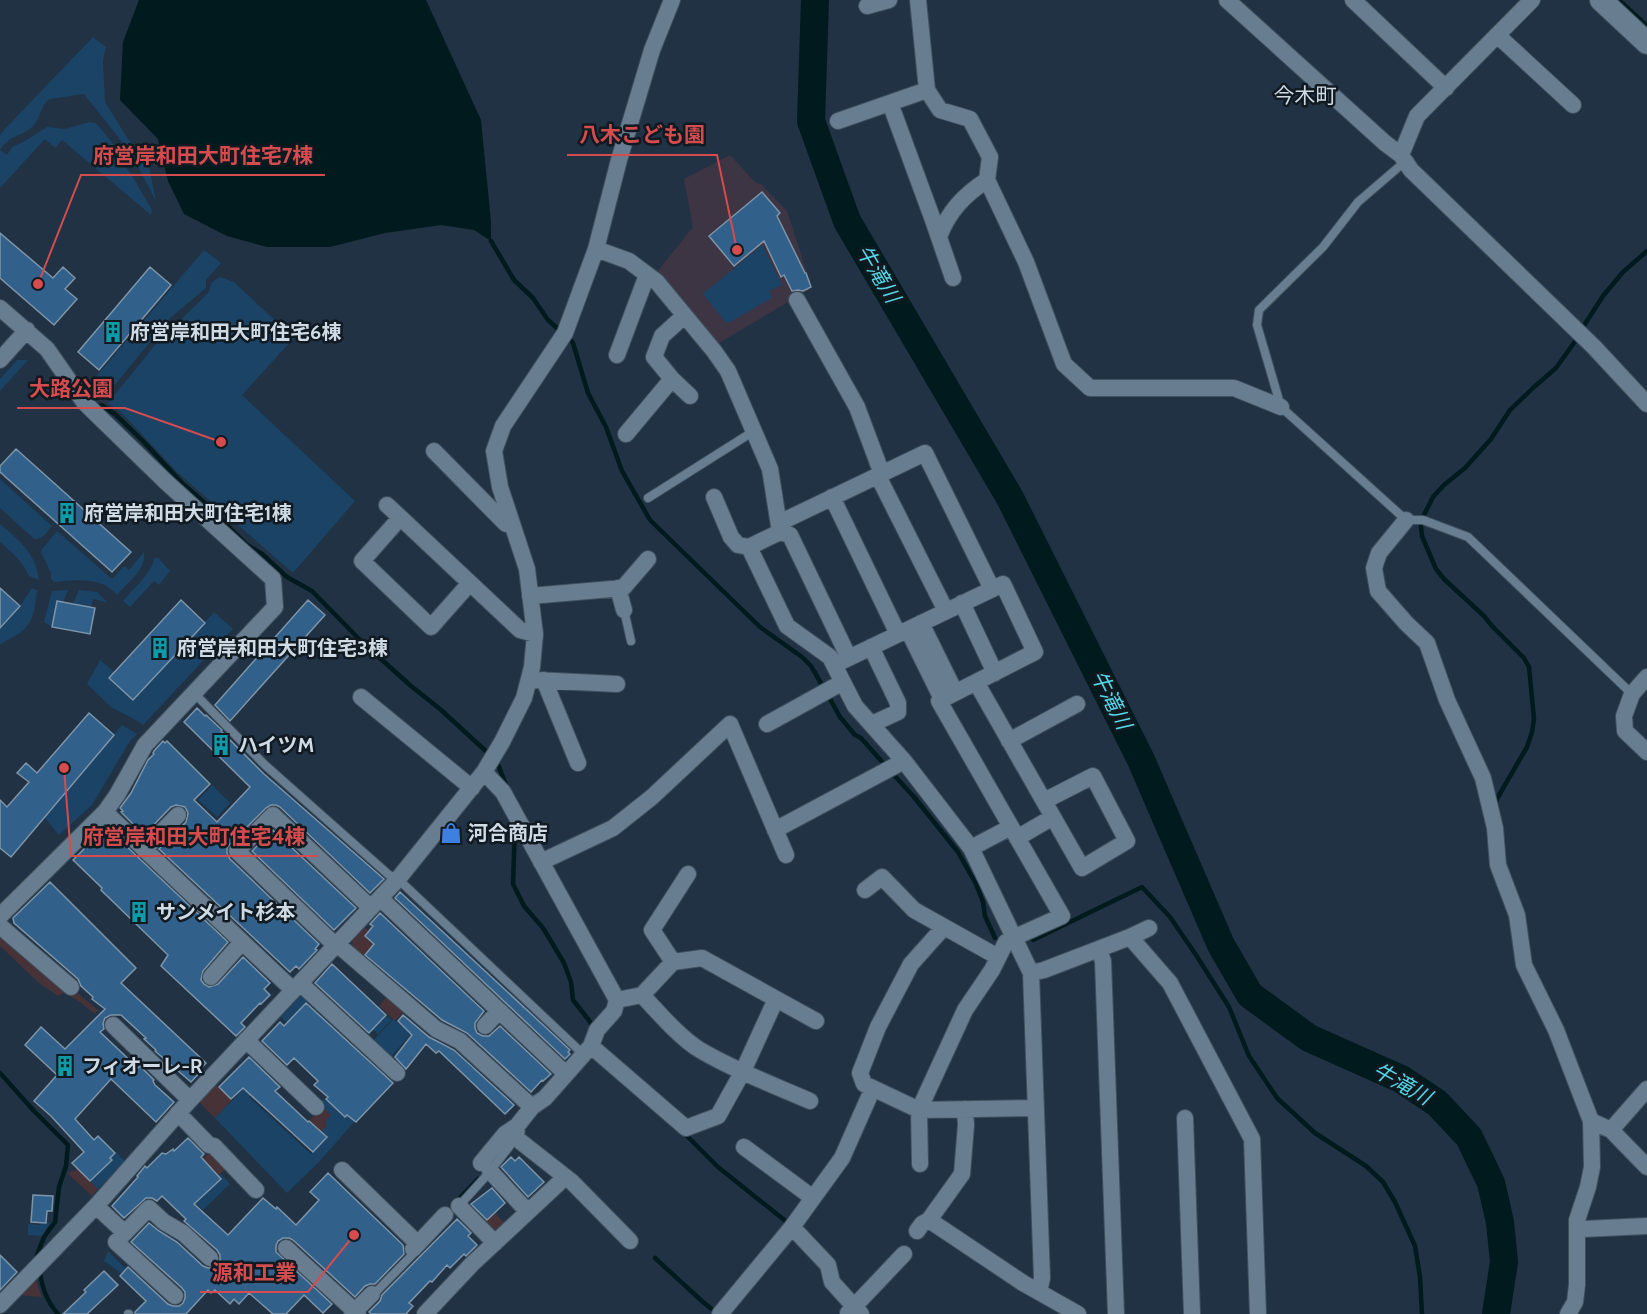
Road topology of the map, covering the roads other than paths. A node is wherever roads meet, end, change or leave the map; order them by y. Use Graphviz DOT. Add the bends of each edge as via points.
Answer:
graph roads {
  1 [pos="672,0"];
  2 [pos="889,0"];
  3 [pos="918,0"];
  4 [pos="1227,0"];
  5 [pos="1353,0"];
  6 [pos="1532,0"];
  7 [pos="1601,0"];
  8 [pos="867,6"];
  9 [pos="1497,35"];
  10 [pos="1647,43"];
  11 [pos="1446,88"];
  12 [pos="927,90"];
  13 [pos="890,103"];
  14 [pos="1573,105"];
  15 [pos="838,121"];
  16 [pos="1401,155"];
  17 [pos="987,180"];
  18 [pos="939,237"];
  19 [pos="596,249"];
  20 [pos="647,275"];
  21 [pos="953,278"];
  22 [pos="797,300"];
  23 [pos="0,308"];
  24 [pos="684,316"];
  25 [pos="27,330"];
  26 [pos="617,355"];
  27 [pos="0,360"];
  28 [pos="672,379"];
  29 [pos="690,396"];
  30 [pos="1647,404"];
  31 [pos="1281,407"];
  32 [pos="754,431"];
  33 [pos="626,434"];
  34 [pos="434,451"];
  35 [pos="880,475"];
  36 [pos="714,496"];
  37 [pos="832,497"];
  38 [pos="648,498"];
  39 [pos="387,506"];
  40 [pos="400,518"];
  41 [pos="1406,520"];
  42 [pos="512,524"];
  43 [pos="779,528"];
  44 [pos="749,547"];
  45 [pos="648,559"];
  46 [pos="471,584"];
  47 [pos="618,588"];
  48 [pos="992,589"];
  49 [pos="530,596"];
  50 [pos="962,603"];
  51 [pos="624,610"];
  52 [pos="946,611"];
  53 [pos="909,629"];
  54 [pos="535,634"];
  55 [pos="631,641"];
  56 [pos="871,647"];
  57 [pos="842,661"];
  58 [pos="995,673"];
  59 [pos="1647,677"];
  60 [pos="536,680"];
  61 [pos="843,682"];
  62 [pos="976,682"];
  63 [pos="617,684"];
  64 [pos="194,693"];
  65 [pos="1632,694"];
  66 [pos="949,696"];
  67 [pos="361,697"];
  68 [pos="1077,704"];
  69 [pos="767,724"];
  70 [pos="872,724"];
  71 [pos="1010,741"];
  72 [pos="1647,752"];
  73 [pos="904,760"];
  74 [pos="578,763"];
  75 [pos="484,772"];
  76 [pos="472,788"];
  77 [pos="1044,801"];
  78 [pos="105,812"];
  79 [pos="178,815"];
  80 [pos="1053,817"];
  81 [pos="775,830"];
  82 [pos="1014,833"];
  83 [pos="971,848"];
  84 [pos="145,849"];
  85 [pos="786,855"];
  86 [pos="541,862"];
  87 [pos="688,874"];
  88 [pos="398,879"];
  89 [pos="865,890"];
  90 [pos="375,903"];
  91 [pos="0,915"];
  92 [pos="0,926"];
  93 [pos="944,927"];
  94 [pos="1149,928"];
  95 [pos="1130,937"];
  96 [pos="1013,938"];
  97 [pos="242,942"];
  98 [pos="336,944"];
  99 [pos="1099,949"];
  100 [pos="999,957"];
  101 [pos="673,962"];
  102 [pos="1031,973"];
  103 [pos="210,977"];
  104 [pos="71,987"];
  105 [pos="296,987"];
  106 [pos="642,995"];
  107 [pos="776,999"];
  108 [pos="617,1000"];
  109 [pos="499,1011"];
  110 [pos="816,1021"];
  111 [pos="113,1025"];
  112 [pos="485,1026"];
  113 [pos="246,1040"];
  114 [pos="587,1050"];
  115 [pos="742,1071"];
  116 [pos="397,1073"];
  117 [pos="566,1074"];
  118 [pos="873,1088"];
  119 [pos="1647,1089"];
  120 [pos="190,1100"];
  121 [pos="810,1101"];
  122 [pos="316,1107"];
  123 [pos="532,1107"];
  124 [pos="1036,1108"];
  125 [pos="965,1109"];
  126 [pos="919,1110"];
  127 [pos="178,1113"];
  128 [pos="1185,1118"];
  129 [pos="1591,1120"];
  130 [pos="1611,1130"];
  131 [pos="517,1132"];
  132 [pos="744,1147"];
  133 [pos="920,1164"];
  134 [pos="485,1167"];
  135 [pos="1647,1167"];
  136 [pos="342,1170"];
  137 [pos="560,1182"];
  138 [pos="256,1190"];
  139 [pos="813,1198"];
  140 [pos="96,1206"];
  141 [pos="452,1210"];
  142 [pos="528,1212"];
  143 [pos="1647,1226"];
  144 [pos="792,1227"];
  145 [pos="1583,1229"];
  146 [pos="125,1233"];
  147 [pos="630,1241"];
  148 [pos="495,1243"];
  149 [pos="416,1247"];
  150 [pos="286,1248"];
  151 [pos="904,1254"];
  152 [pos="210,1258"];
  153 [pos="1039,1292"];
  154 [pos="372,1294"];
  155 [pos="175,1296"];
  156 [pos="0,1305"];
  157 [pos="854,1312"];
  158 [pos="355,1313"];
  159 [pos="424,1314"];
  160 [pos="720,1314"];
  161 [pos="1078,1314"];
  162 [pos="1116,1314"];
  163 [pos="1192,1314"];
  164 [pos="1258,1314"];
  165 [pos="1568,1314"];
  1 -- 19 [label="street" via="649,61"];
  2 -- 8 [label="street"];
  3 -- 12 [label="street"];
  4 -- 16 [label="street"];
  5 -- 11 [label="street"];
  6 -- 9 [label="street"];
  7 -- 10 [label="main road"];
  9 -- 11 [label="street"];
  9 -- 14 [label="street"];
  11 -- 16 [label="street" via="1417,116"];
  12 -- 13 [label="street"];
  12 -- 17 [label="street" via="940,110 970,119 990,157"];
  13 -- 15 [label="street"];
  13 -- 18 [label="street"];
  16 -- 30 [label="street" via="1411,170 1594,347"];
  16 -- 31 [label="lane" via="1401,165 1358,202 1323,247 1259,310 1257,325"];
  17 -- 18 [label="street" via="953,209"];
  17 -- 31 [label="street" via="1026,262 1064,364 1090,388 1234,388"];
  18 -- 21 [label="street"];
  19 -- 20 [label="street" via="629,261"];
  19 -- 42 [label="street" via="565,333 503,426 494,452"];
  20 -- 24 [label="street"];
  20 -- 26 [label="street"];
  22 -- 35 [label="street" via="856,407"];
  23 -- 25 [label="street"];
  24 -- 28 [label="street" via="662,336 654,357"];
  24 -- 32 [label="street" via="728,371"];
  25 -- 27 [label="street"];
  25 -- 64 [label="street" via="47,349 84,402 165,482 273,579 275,607"];
  28 -- 29 [label="street"];
  28 -- 33 [label="street"];
  31 -- 41 [label="lane"];
  32 -- 38 [label="lane"];
  32 -- 43 [label="street" via="770,469"];
  34 -- 42 [label="street" via="506,524"];
  35 -- 37 [label="street"];
  35 -- 48 [label="street" via="925,453"];
  35 -- 52 [label="street"];
  36 -- 44 [label="street" via="731,537 738,545"];
  37 -- 43 [label="street"];
  37 -- 53 [label="street"];
  39 -- 40 [label="street"];
  40 -- 46 [label="street"];
  40 -- 46 [label="street" via="362,561 431,627"];
  41 -- 65 [label="lane" via="1424,520 1468,537"];
  41 -- 129 [label="street" via="1379,553 1374,568 1378,591 1427,643 1447,700 1483,778 1495,828 1498,865 1517,915 1524,965 1556,1030"];
  42 -- 49 [label="street" via="527,569"];
  43 -- 44 [label="street"];
  43 -- 57 [label="street" via="790,535"];
  44 -- 57 [label="street" via="787,626 830,657"];
  45 -- 47 [label="street" via="623,588"];
  46 -- 54 [label="street" via="520,630"];
  47 -- 49 [label="street"];
  47 -- 51 [label="street"];
  48 -- 50 [label="street"];
  48 -- 58 [label="street" via="1003,584 1035,652"];
  49 -- 54 [label="street"];
  50 -- 52 [label="street"];
  50 -- 58 [label="street"];
  51 -- 55 [label="lane"];
  52 -- 53 [label="street"];
  53 -- 56 [label="street"];
  53 -- 66 [label="street"];
  54 -- 60 [label="street" via="531,667"];
  56 -- 57 [label="street"];
  56 -- 70 [label="street" via="898,703 898,712"];
  57 -- 61 [label="street"];
  58 -- 62 [label="street"];
  59 -- 65 [label="street"];
  60 -- 63 [label="street"];
  60 -- 74 [label="street"];
  60 -- 75 [label="street"];
  61 -- 69 [label="street"];
  61 -- 70 [label="street" via="855,706"];
  62 -- 66 [label="street"];
  62 -- 71 [label="street"];
  64 -- 78 [label="street" via="145,745"];
  64 -- 88 [label="lane" via="265,765"];
  65 -- 72 [label="street" via="1624,716 1625,731"];
  66 -- 82 [label="street" via="939,701"];
  67 -- 76 [label="street"];
  68 -- 71 [label="street"];
  70 -- 73 [label="street"];
  71 -- 77 [label="street"];
  73 -- 81 [label="street"];
  73 -- 83 [label="street"];
  75 -- 76 [label="street"];
  75 -- 86 [label="street" via="503,792"];
  76 -- 88 [label="street"];
  77 -- 80 [label="street"];
  77 -- 80 [label="street" via="1093,776 1127,841 1082,868"];
  78 -- 84 [label="street"];
  78 -- 91 [label="street"];
  79 -- 84 [label="street"];
  80 -- 82 [label="street"];
  81 -- 85 [label="street"];
  81 -- 86 [label="street" via="730,724 613,828"];
  82 -- 83 [label="street"];
  82 -- 96 [label="street" via="1062,916"];
  83 -- 96 [label="street"];
  84 -- 97 [label="street"];
  86 -- 108 [label="street"];
  87 -- 101 [label="street" via="652,930"];
  88 -- 90 [label="street"];
  88 -- 114 [label="lane"];
  89 -- 93 [label="street" via="882,877 914,910"];
  90 -- 98 [label="street"];
  90 -- 98 [label="street" via="273,815 237,851"];
  90 -- 109 [label="street" via="447,951"];
  92 -- 104 [label="street"];
  93 -- 100 [label="street"];
  93 -- 118 [label="street" via="911,964 878,1027 860,1073 864,1084"];
  94 -- 95 [label="street"];
  95 -- 99 [label="street"];
  95 -- 164 [label="street" via="1170,983 1252,1139"];
  96 -- 100 [label="street" via="1006,942"];
  96 -- 102 [label="street"];
  97 -- 103 [label="street"];
  97 -- 105 [label="street"];
  98 -- 105 [label="street"];
  98 -- 123 [label="street" via="436,1029 460,1041"];
  99 -- 102 [label="street"];
  99 -- 162 [label="street" via="1103,961"];
  100 -- 126 [label="street" via="965,1010"];
  101 -- 106 [label="street"];
  101 -- 107 [label="street" via="702,958"];
  102 -- 124 [label="street"];
  105 -- 113 [label="street"];
  105 -- 116 [label="street"];
  106 -- 108 [label="street"];
  106 -- 115 [label="street" via="698,1049"];
  107 -- 110 [label="street"];
  107 -- 115 [label="street"];
  108 -- 114 [label="street" via="614,1011 597,1030"];
  109 -- 112 [label="street"];
  109 -- 117 [label="street"];
  111 -- 120 [label="street" via="134,1035"];
  113 -- 120 [label="street"];
  113 -- 122 [label="street"];
  114 -- 115 [label="street" via="686,1128 718,1116"];
  114 -- 117 [label="street"];
  115 -- 121 [label="street"];
  117 -- 123 [label="street"];
  118 -- 126 [label="street"];
  118 -- 139 [label="street" via="842,1158"];
  119 -- 130 [label="street"];
  120 -- 127 [label="street"];
  123 -- 131 [label="street"];
  124 -- 125 [label="street"];
  124 -- 153 [label="street" via="1042,1278"];
  125 -- 126 [label="street"];
  125 -- 153 [label="street" via="962,1174 923,1226"];
  126 -- 133 [label="street"];
  127 -- 138 [label="street"];
  127 -- 140 [label="street"];
  128 -- 163 [label="street"];
  129 -- 130 [label="street"];
  129 -- 165 [label="street" via="1592,1167 1577,1220 1577,1285 1575,1302"];
  130 -- 135 [label="street"];
  131 -- 134 [label="street" via="505,1134"];
  131 -- 147 [label="street"];
  132 -- 139 [label="street"];
  134 -- 141 [label="lane"];
  134 -- 142 [label="street"];
  136 -- 149 [label="street"];
  137 -- 142 [label="street"];
  139 -- 144 [label="street"];
  140 -- 146 [label="street"];
  140 -- 156 [label="street"];
  141 -- 148 [label="street"];
  141 -- 149 [label="street"];
  142 -- 148 [label="street"];
  143 -- 145 [label="street"];
  144 -- 157 [label="street" via="828,1265 832,1282"];
  144 -- 160 [label="street"];
  146 -- 152 [label="street" via="149,1208 183,1233 194,1233"];
  146 -- 155 [label="street" via="116,1242"];
  148 -- 159 [label="street" via="446,1280"];
  149 -- 154 [label="lane"];
  150 -- 158 [label="street"];
  151 -- 157 [label="street"];
  153 -- 161 [label="street"];
  154 -- 158 [label="street"];
}
